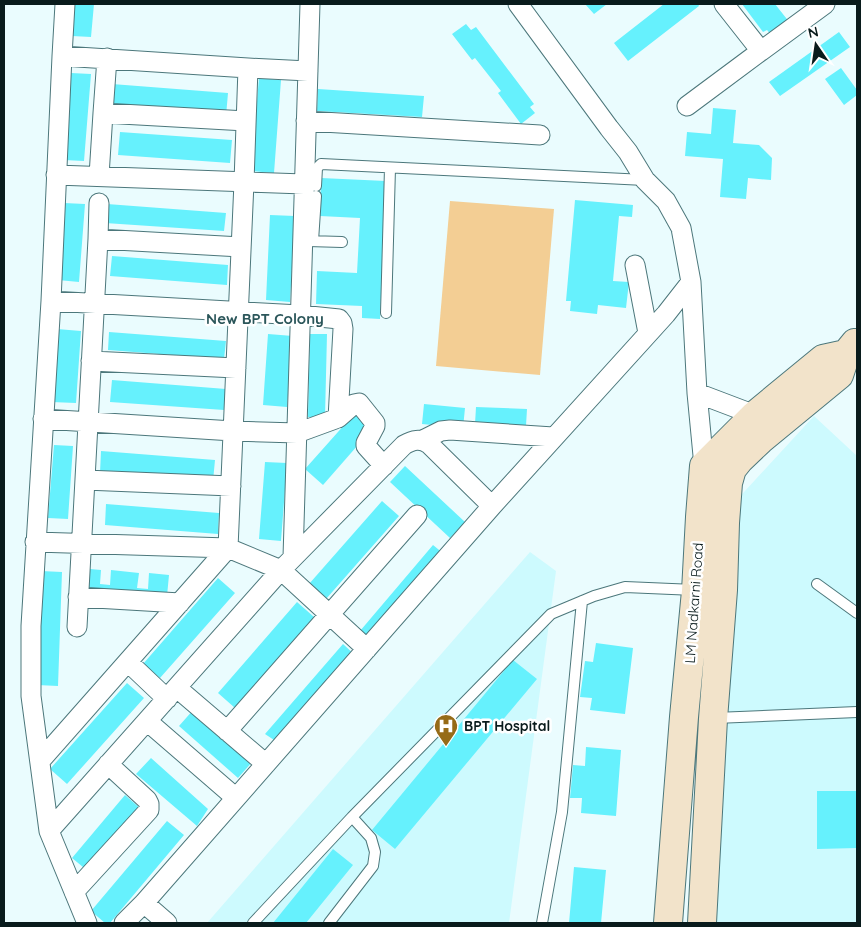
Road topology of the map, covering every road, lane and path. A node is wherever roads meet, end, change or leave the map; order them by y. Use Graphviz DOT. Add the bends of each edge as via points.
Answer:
graph roads {
  1 [pos="65,4"];
  2 [pos="310,4"];
  3 [pos="518,4"];
  4 [pos="724,4"];
  5 [pos="824,4"];
  6 [pos="761,50"];
  7 [pos="62,56"];
  8 [pos="107,58"];
  9 [pos="248,68"];
  10 [pos="308,71"];
  11 [pos="687,106"];
  12 [pos="103,113"];
  13 [pos="246,121"];
  14 [pos="306,121"];
  15 [pos="540,135"];
  16 [pos="390,168"];
  17 [pos="56,175"];
  18 [pos="99,176"];
  19 [pos="645,180"];
  20 [pos="244,182"];
  21 [pos="313,188"];
  22 [pos="99,203"];
  23 [pos="98,239"];
  24 [pos="308,241"];
  25 [pos="342,242"];
  26 [pos="242,247"];
  27 [pos="635,265"];
  28 [pos="691,282"];
  29 [pos="51,301"];
  30 [pos="94,303"];
  31 [pos="238,312"];
  32 [pos="386,313"];
  33 [pos="300,315"];
  34 [pos="648,333"];
  35 [pos="852,347"];
  36 [pos="91,361"];
  37 [pos="236,368"];
  38 [pos="697,393"];
  39 [pos="755,415"];
  40 [pos="338,418"];
  41 [pos="43,419"];
  42 [pos="89,422"];
  43 [pos="233,431"];
  44 [pos="297,433"];
  45 [pos="554,438"];
  46 [pos="423,440"];
  47 [pos="384,466"];
  48 [pos="704,466"];
  49 [pos="732,470"];
  50 [pos="85,480"];
  51 [pos="230,486"];
  52 [pos="492,506"];
  53 [pos="417,516"];
  54 [pos="35,542"];
  55 [pos="81,544"];
  56 [pos="228,548"];
  57 [pos="287,563"];
  58 [pos="817,584"];
  59 [pos="696,590"];
  60 [pos="723,590"];
  61 [pos="78,597"];
  62 [pos="582,601"];
  63 [pos="180,602"];
  64 [pos="857,613"];
  65 [pos="330,615"];
  66 [pos="77,627"];
  67 [pos="366,649"];
  68 [pos="128,662"];
  69 [pos="172,693"];
  70 [pos="857,712"];
  71 [pos="699,718"];
  72 [pos="147,721"];
  73 [pos="227,731"];
  74 [pos="40,761"];
  75 [pos="108,764"];
  76 [pos="266,764"];
  77 [pos="236,798"];
  78 [pos="352,817"];
  79 [pos="49,831"];
  80 [pos="74,892"];
  81 [pos="144,903"];
  82 [pos="87,923"];
  83 [pos="124,923"];
  84 [pos="168,923"];
  85 [pos="254,923"];
  86 [pos="329,923"];
  87 [pos="542,923"];
  88 [pos="668,923"];
  89 [pos="702,923"];
  1 -- 7 [label="street"];
  2 -- 10 [label="street"];
  3 -- 19 [label="street" via="628,152"];
  4 -- 6 [label="street"];
  5 -- 6 [label="street"];
  6 -- 11 [label="street"];
  7 -- 8 [label="street"];
  7 -- 17 [label="street"];
  8 -- 9 [label="street"];
  8 -- 12 [label="street"];
  9 -- 10 [label="street"];
  9 -- 13 [label="street"];
  10 -- 14 [label="street"];
  12 -- 13 [label="street"];
  12 -- 18 [label="street"];
  13 -- 20 [label="street"];
  14 -- 15 [label="street"];
  14 -- 21 [label="street"];
  16 -- 19 [label="lane"];
  16 -- 21 [label="lane" via="321,164 317,168"];
  16 -- 32 [label="lane"];
  17 -- 18 [label="street"];
  17 -- 29 [label="street"];
  18 -- 20 [label="street"];
  19 -- 28 [label="street" via="666,201 681,228"];
  20 -- 21 [label="street"];
  20 -- 26 [label="street"];
  21 -- 24 [label="street"];
  22 -- 23 [label="street"];
  23 -- 26 [label="street"];
  23 -- 30 [label="street"];
  24 -- 25 [label="lane"];
  24 -- 33 [label="street"];
  26 -- 31 [label="street"];
  27 -- 34 [label="street"];
  28 -- 34 [label="street"];
  28 -- 38 [label="street"];
  29 -- 30 [label="street"];
  29 -- 41 [label="street"];
  30 -- 31 [label="street"];
  30 -- 36 [label="street"];
  31 -- 33 [label="street"];
  31 -- 37 [label="street"];
  33 -- 40 [label="street" via="340,319 342,323"];
  33 -- 44 [label="street"];
  34 -- 45 [label="street"];
  35 -- 39 [label="street, LM Nadkarni Road" via="823,360"];
  35 -- 49 [label="street, LM Nadkarni Road" via="839,375 760,440"];
  36 -- 37 [label="street"];
  36 -- 42 [label="street"];
  37 -- 43 [label="street"];
  38 -- 39 [label="street"];
  38 -- 48 [label="street"];
  39 -- 48 [label="street, LM Nadkarni Road"];
  40 -- 44 [label="street"];
  40 -- 47 [label="street" via="359,403 375,423 366,446"];
  41 -- 42 [label="street"];
  41 -- 54 [label="street"];
  42 -- 43 [label="street"];
  42 -- 50 [label="street"];
  43 -- 44 [label="street"];
  43 -- 51 [label="street"];
  44 -- 57 [label="street"];
  45 -- 46 [label="street" via="450,430"];
  45 -- 52 [label="street"];
  46 -- 47 [label="street" via="404,445"];
  46 -- 52 [label="street"];
  47 -- 57 [label="street"];
  48 -- 49 [label="street"];
  48 -- 59 [label="street, LM Nadkarni Road"];
  49 -- 60 [label="street, LM Nadkarni Road" via="724,523"];
  50 -- 51 [label="street"];
  50 -- 55 [label="street"];
  51 -- 56 [label="street"];
  52 -- 67 [label="street"];
  53 -- 65 [label="street"];
  54 -- 55 [label="street"];
  54 -- 74 [label="street" via="30,626 31,696"];
  55 -- 56 [label="street"];
  55 -- 61 [label="street"];
  56 -- 57 [label="street"];
  56 -- 63 [label="street"];
  57 -- 65 [label="street"];
  57 -- 69 [label="street"];
  58 -- 64 [label="lane"];
  59 -- 60 [label="street"];
  59 -- 62 [label="lane" via="625,587"];
  59 -- 71 [label="street, LM Nadkarni Road"];
  60 -- 71 [label="street, LM Nadkarni Road"];
  61 -- 63 [label="street"];
  61 -- 66 [label="street"];
  62 -- 78 [label="lane" via="551,614"];
  62 -- 87 [label="lane" via="562,812"];
  63 -- 68 [label="street"];
  65 -- 67 [label="street"];
  65 -- 73 [label="street"];
  67 -- 76 [label="street"];
  68 -- 69 [label="street"];
  68 -- 74 [label="street"];
  69 -- 72 [label="street"];
  69 -- 73 [label="street"];
  70 -- 71 [label="lane"];
  71 -- 88 [label="street, LM Nadkarni Road"];
  71 -- 89 [label="street, LM Nadkarni Road"];
  72 -- 75 [label="street"];
  72 -- 77 [label="street"];
  73 -- 76 [label="street"];
  74 -- 79 [label="street"];
  75 -- 79 [label="street"];
  75 -- 80 [label="street" via="146,800 149,810"];
  76 -- 77 [label="street"];
  77 -- 81 [label="street"];
  78 -- 85 [label="lane"];
  78 -- 86 [label="lane" via="371,838 375,852 373,866"];
  79 -- 80 [label="street"];
  80 -- 82 [label="street"];
  81 -- 83 [label="street"];
  81 -- 84 [label="street"];
}
